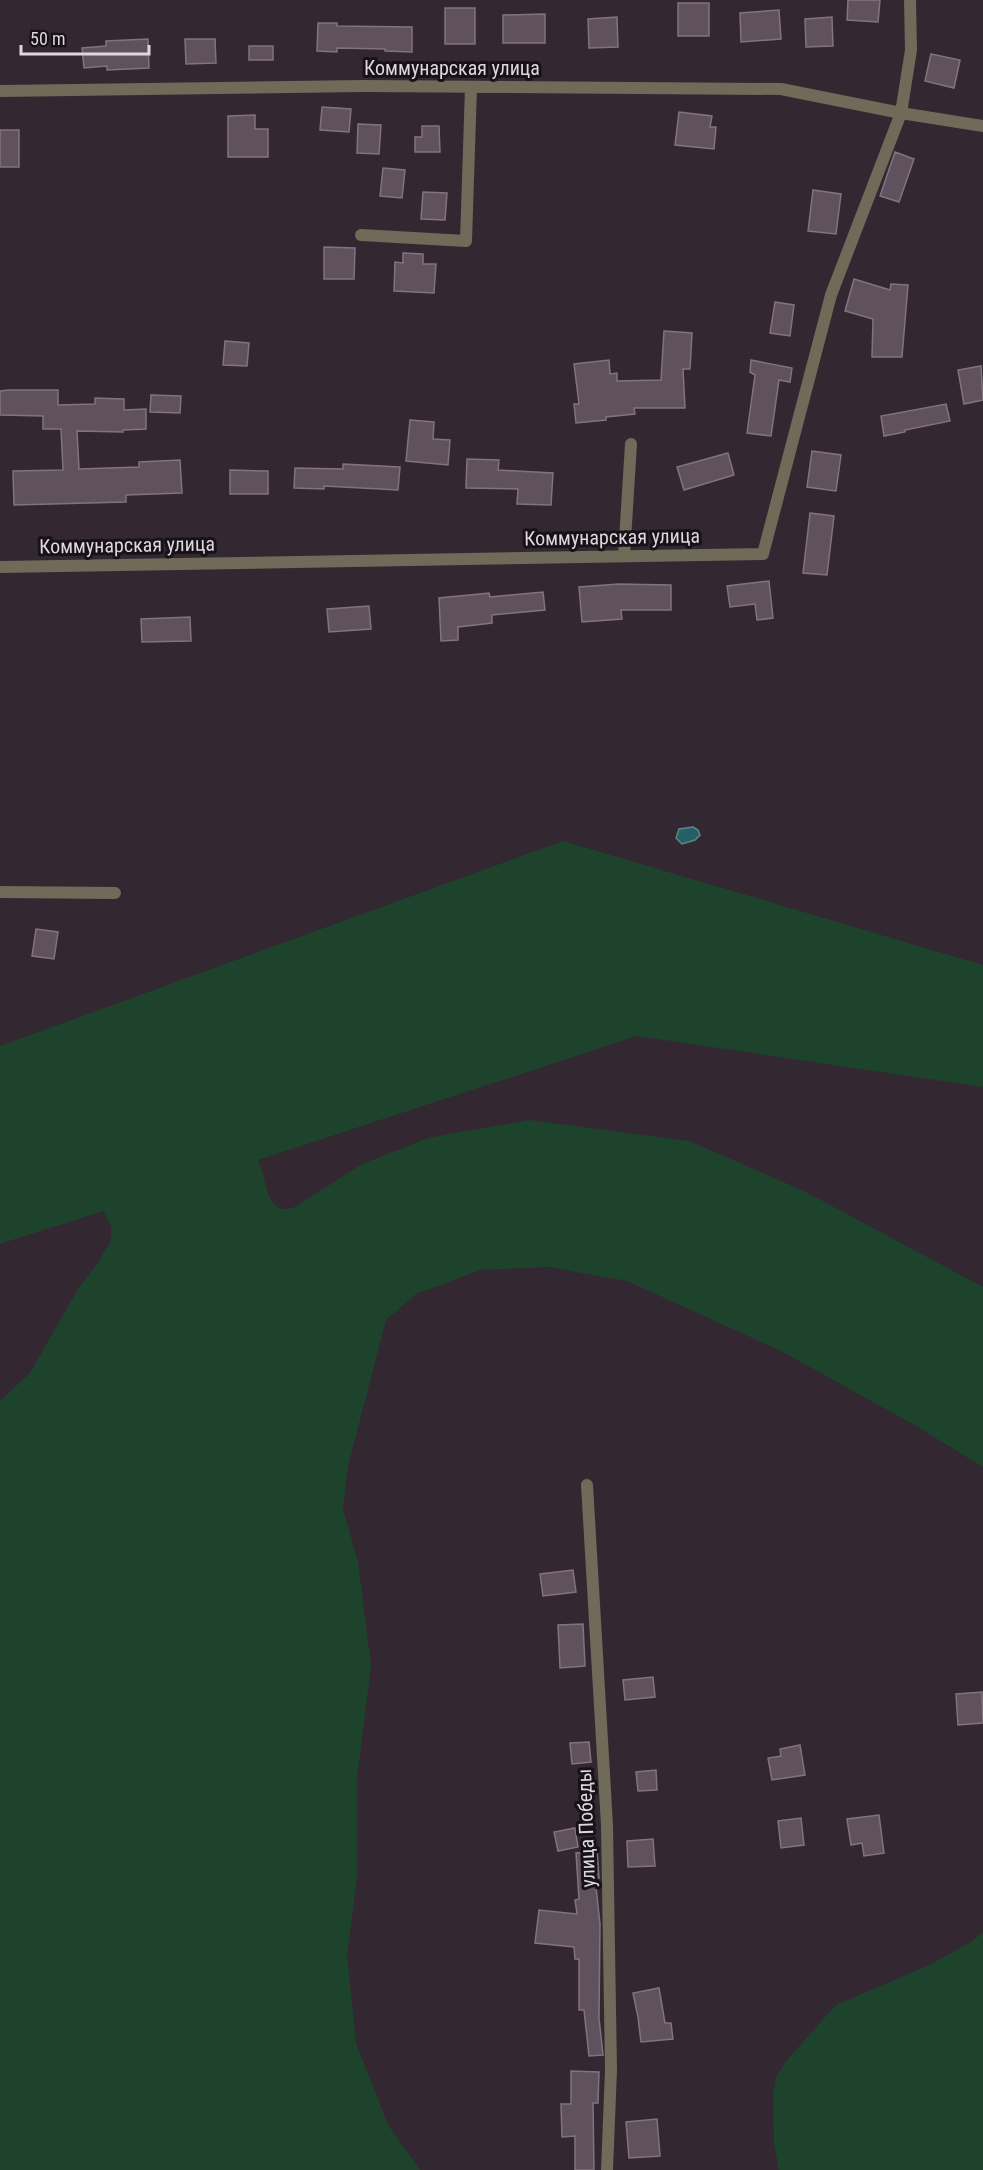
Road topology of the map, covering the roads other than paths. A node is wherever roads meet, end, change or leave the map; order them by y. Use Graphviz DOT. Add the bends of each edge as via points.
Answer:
graph roads {
  1 [pos="910,0"];
  2 [pos="471,87"];
  3 [pos="0,91"];
  4 [pos="901,113"];
  5 [pos="983,126"];
  6 [pos="361,236"];
  7 [pos="631,444"];
  8 [pos="624,556"];
  9 [pos="0,567"];
  10 [pos="0,892"];
  11 [pos="115,892"];
  12 [pos="587,1485"];
  13 [pos="608,2170"];
  1 -- 4 [label="street, Коммунарская улица" via="910,50"];
  2 -- 3 [label="street, Коммунарская улица"];
  2 -- 4 [label="street, Коммунарская улица" via="781,89"];
  2 -- 6 [label="street" via="466,241"];
  4 -- 5 [label="street, Коммунарская улица"];
  4 -- 8 [label="street, Коммунарская улица" via="831,295 763,554"];
  7 -- 8 [label="street"];
  8 -- 9 [label="street, Коммунарская улица"];
  10 -- 11 [label="street"];
  12 -- 13 [label="street, улица Победы" via="607,1825 611,2070"];
}
